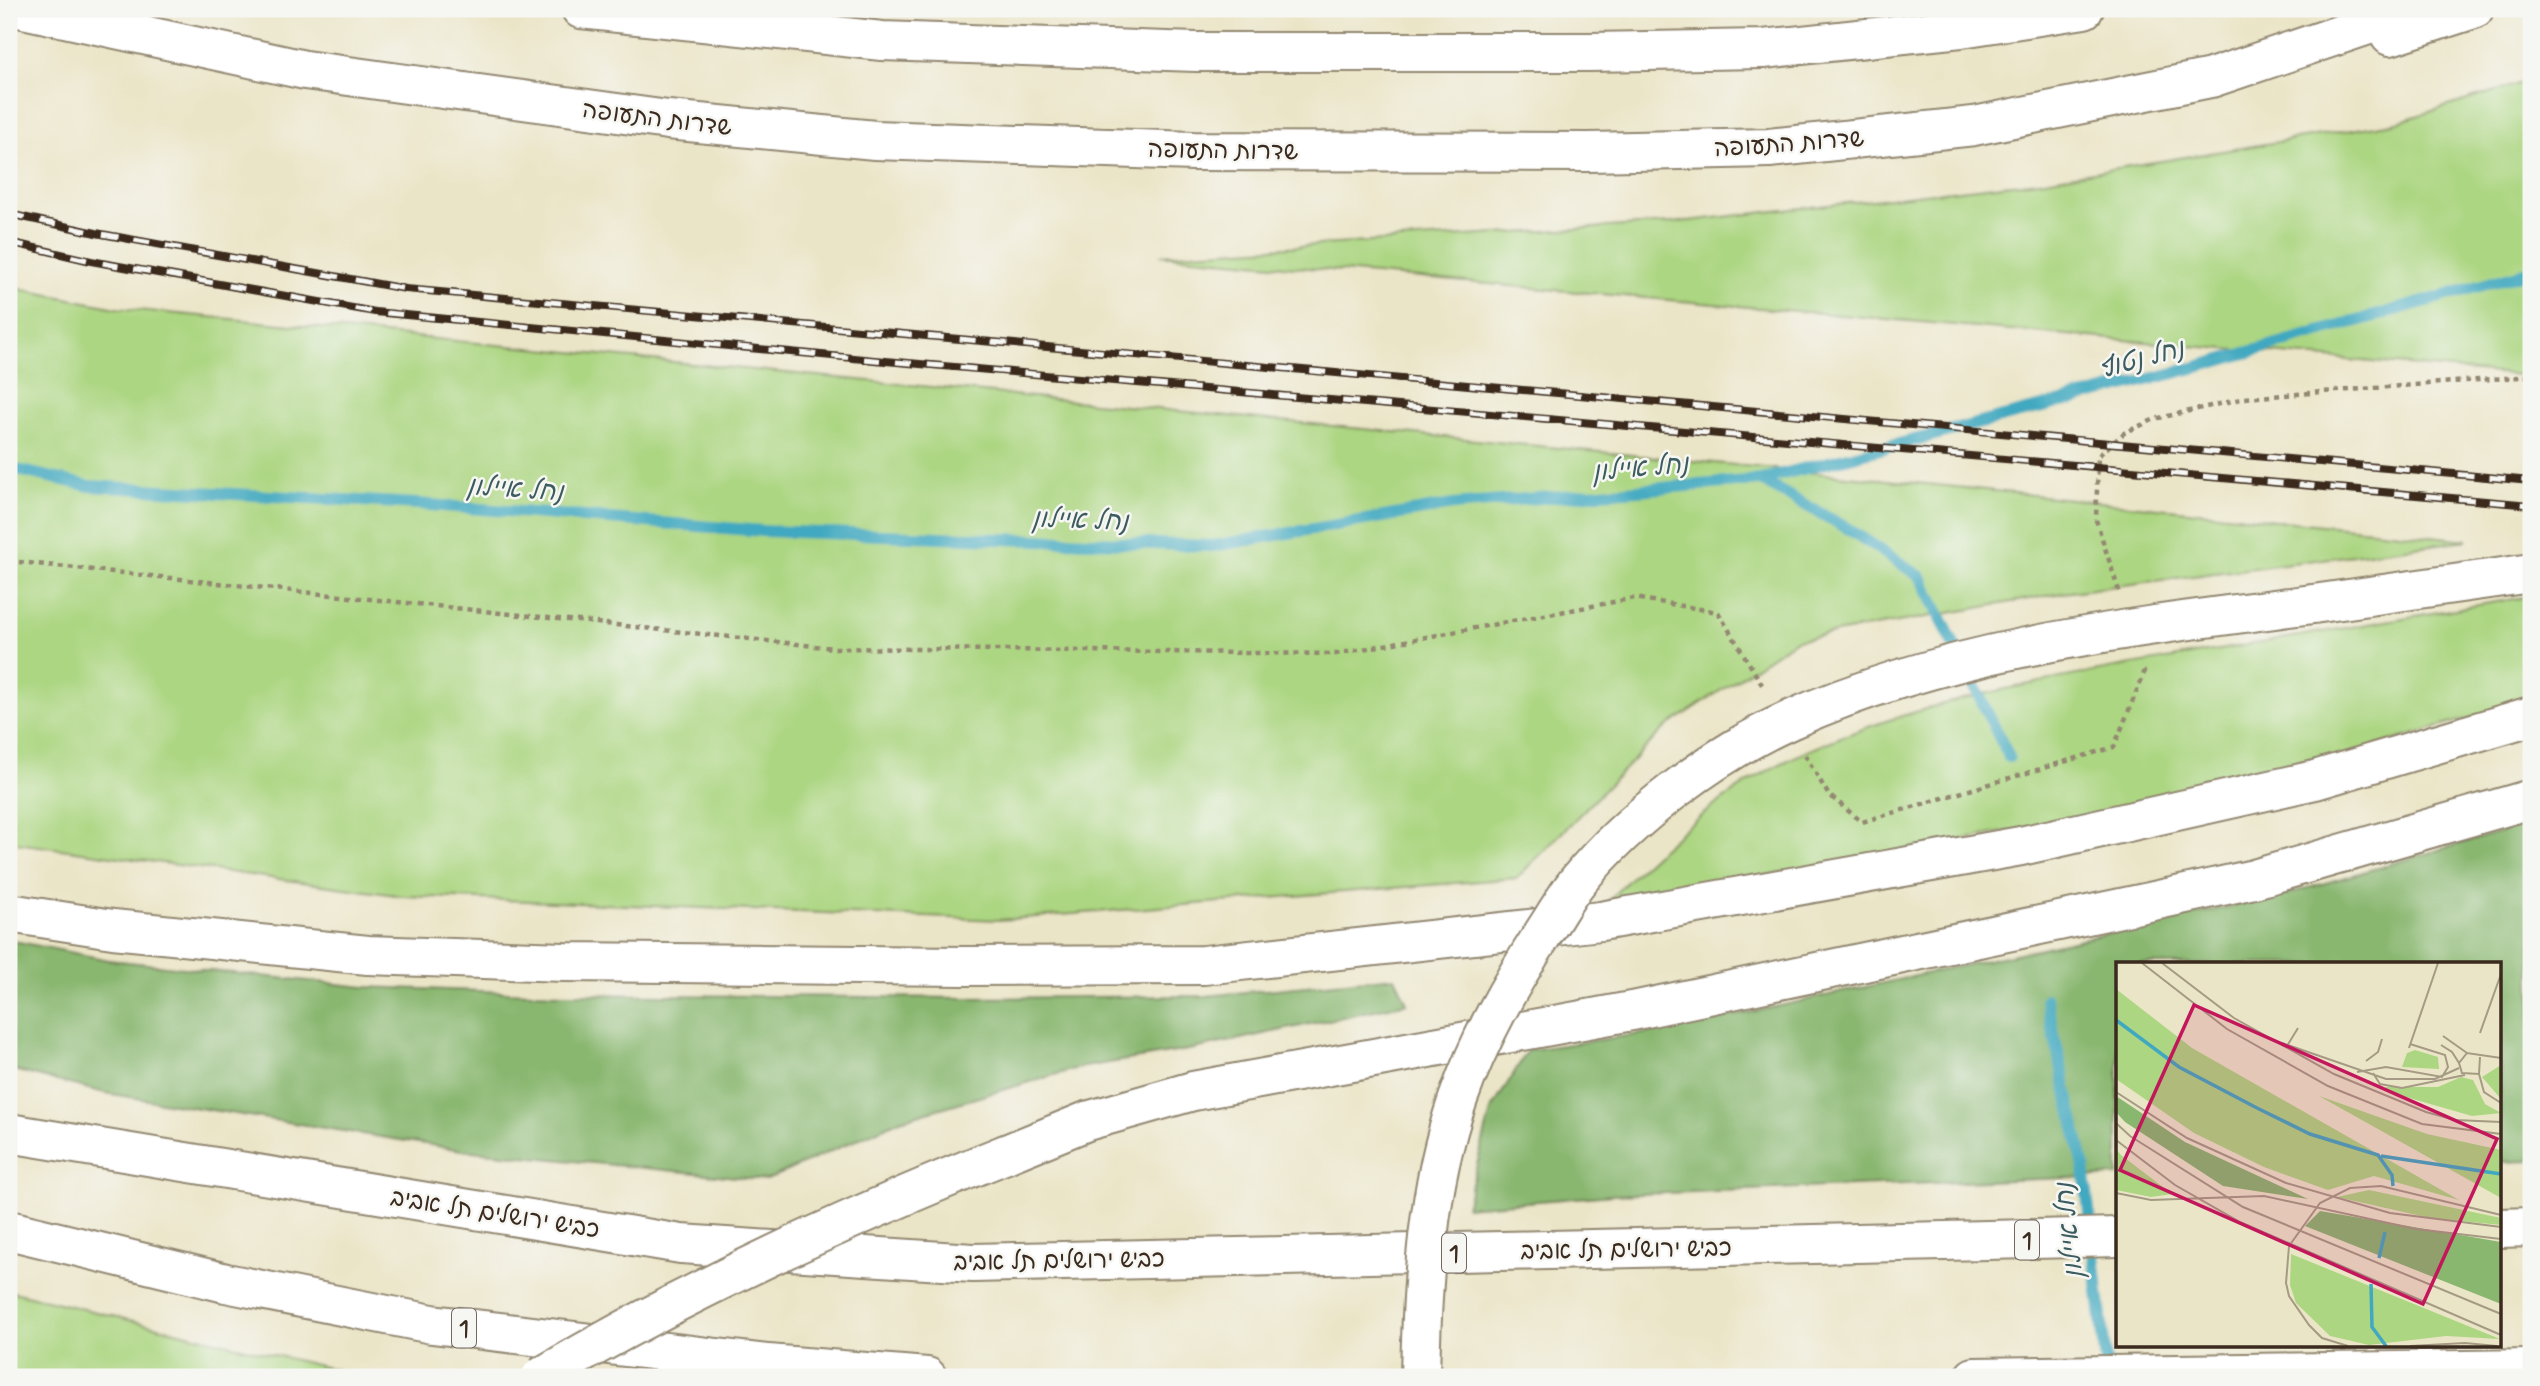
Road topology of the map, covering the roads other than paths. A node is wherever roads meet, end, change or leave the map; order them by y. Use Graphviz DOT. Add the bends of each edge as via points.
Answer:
graph roads {
  1 [pos="23,9"];
  2 [pos="581,9"];
  3 [pos="2084,9"];
  4 [pos="2416,9"];
  5 [pos="2474,9"];
  6 [pos="2211,78"];
  7 [pos="2531,573"];
  8 [pos="2531,716"];
  9 [pos="2531,799"];
  10 [pos="9,913"];
  11 [pos="9,1133"];
  12 [pos="2531,1227"];
  13 [pos="2502,1228"];
  14 [pos="9,1230"];
  15 [pos="2116,1237"];
  16 [pos="2531,1369"];
  17 [pos="541,1377"];
  18 [pos="927,1377"];
  19 [pos="1420,1377"];
  20 [pos="1974,1377"];
  1 -- 6 [label="main road, שדרות התעופה" via="305,70 668,120 875,140 1180,150 1769,148 1973,126"];
  2 -- 3 [label="main road" via="882,41 1196,52 1589,52 1763,48 1961,28"];
  4 -- 6 [label="main road, שדרות התעופה"];
  5 -- 6 [label="main road" via="2354,48"];
  7 -- 19 [label="main road, bridge" via="2155,625 1990,654 1877,687 1790,720 1727,754 1667,797 1577,882 1501,999 1457,1099 1437,1180 1422,1278"];
  8 -- 10 [label="main road" via="2315,780 2021,846 1601,922 1204,965 965,967 368,955 113,929"];
  9 -- 17 [label="main road, bridge" via="2254,879 1637,1010 1193,1091 1087,1121 775,1253 633,1323"];
  11 -- 15 [label="main road, כביש ירושלים תל אביב / 1" via="681,1244 972,1263"];
  12 -- 13 [label="main road"];
  14 -- 18 [label="main road, 1" via="226,1283 432,1324 768,1364"];
  16 -- 20 [label="main road"];
}
